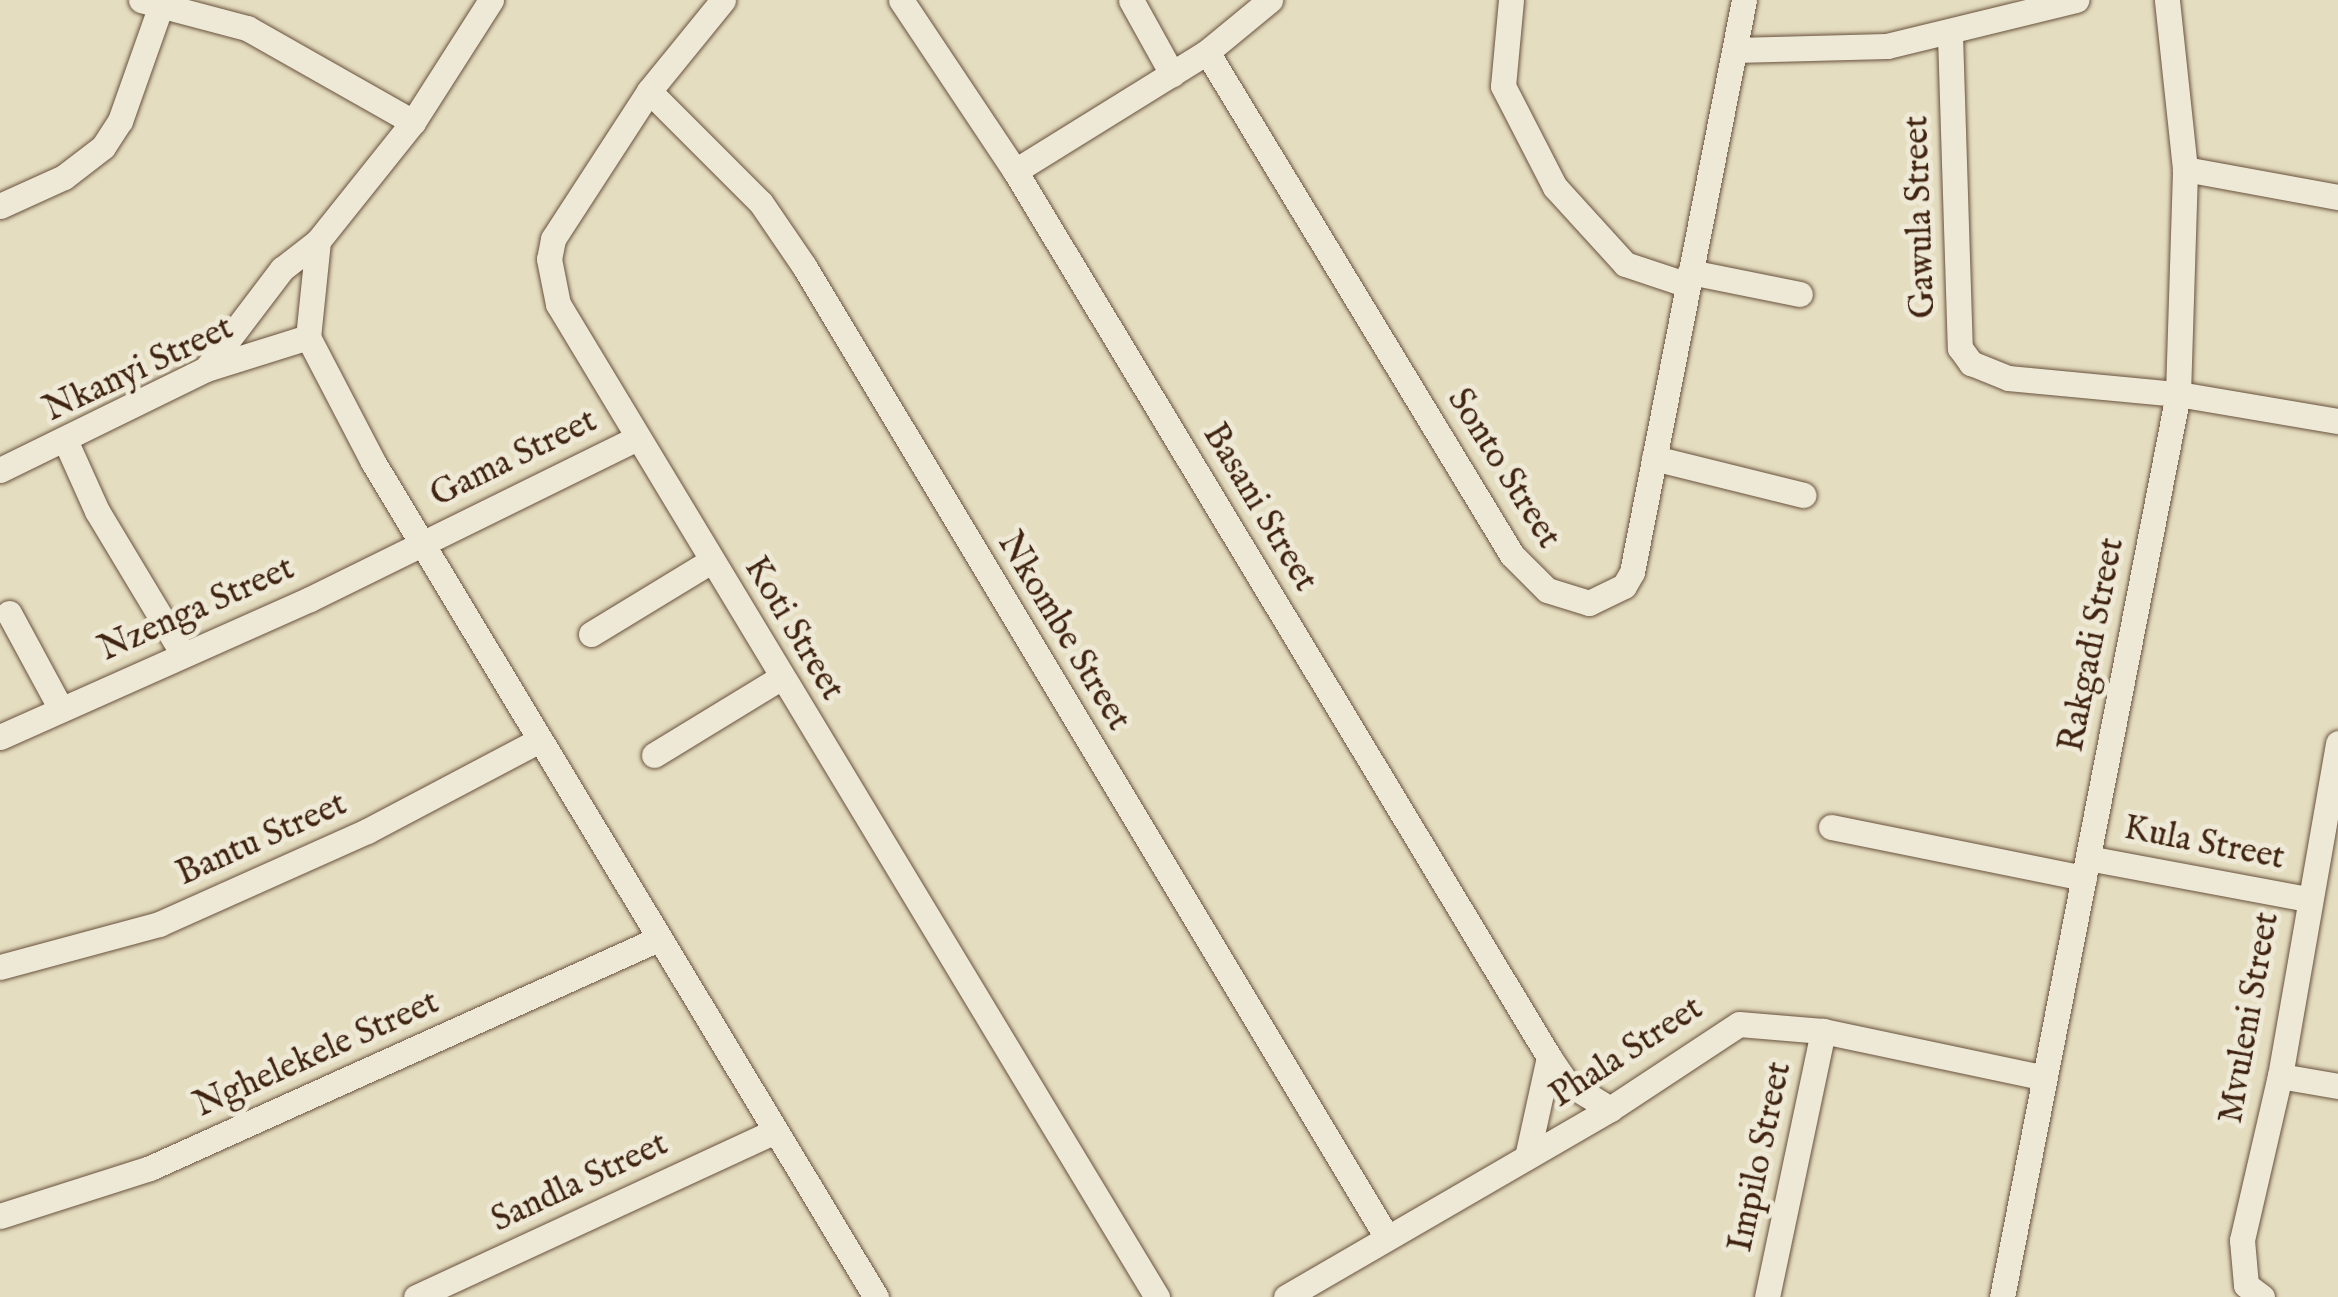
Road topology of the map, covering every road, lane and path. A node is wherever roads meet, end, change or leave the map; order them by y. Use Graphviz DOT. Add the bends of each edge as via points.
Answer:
graph roads {
  1 [pos="490,0"];
  2 [pos="723,0"];
  3 [pos="901,0"];
  4 [pos="1131,0"];
  5 [pos="1270,0"];
  6 [pos="1511,0"];
  7 [pos="1744,0"];
  8 [pos="2076,0"];
  9 [pos="2168,0"];
  10 [pos="151,2"];
  11 [pos="1950,35"];
  12 [pos="1735,50"];
  13 [pos="1208,52"];
  14 [pos="1172,74"];
  15 [pos="648,91"];
  16 [pos="413,122"];
  17 [pos="2184,170"];
  18 [pos="1016,171"];
  19 [pos="2338,197"];
  20 [pos="0,206"];
  21 [pos="318,242"];
  22 [pos="1689,278"];
  23 [pos="1800,294"];
  24 [pos="308,337"];
  25 [pos="206,369"];
  26 [pos="2178,394"];
  27 [pos="2338,421"];
  28 [pos="637,438"];
  29 [pos="66,442"];
  30 [pos="1654,458"];
  31 [pos="0,470"];
  32 [pos="1804,494"];
  33 [pos="422,544"];
  34 [pos="712,561"];
  35 [pos="9,613"];
  36 [pos="591,634"];
  37 [pos="183,654"];
  38 [pos="782,677"];
  39 [pos="61,709"];
  40 [pos="0,738"];
  41 [pos="538,740"];
  42 [pos="2338,744"];
  43 [pos="654,755"];
  44 [pos="1831,827"];
  45 [pos="2086,868"];
  46 [pos="2307,899"];
  47 [pos="656,940"];
  48 [pos="0,967"];
  49 [pos="1823,1031"];
  50 [pos="1549,1058"];
  51 [pos="2280,1076"];
  52 [pos="2042,1077"];
  53 [pos="2338,1086"];
  54 [pos="1610,1110"];
  55 [pos="773,1132"];
  56 [pos="1528,1157"];
  57 [pos="0,1216"];
  58 [pos="1385,1234"];
  59 [pos="416,1297"];
  60 [pos="876,1297"];
  61 [pos="1157,1297"];
  62 [pos="1286,1297"];
  63 [pos="1767,1297"];
  64 [pos="2002,1297"];
  65 [pos="2262,1297"];
  1 -- 16 [label="street"];
  2 -- 15 [label="street, Koti Street"];
  3 -- 18 [label="street, Basani Street"];
  4 -- 14 [label="street"];
  5 -- 13 [label="street"];
  6 -- 22 [label="street" via="1502,86 1556,187 1625,264"];
  7 -- 12 [label="street, Sonto Street"];
  8 -- 11 [label="street"];
  9 -- 17 [label="street, Rakgadi Street"];
  10 -- 16 [label="street" via="248,28"];
  10 -- 20 [label="street" via="120,122 103,147 64,177"];
  11 -- 12 [label="street" via="1828,51"];
  11 -- 26 [label="street, Gawula Street" via="1964,356 2008,378"];
  12 -- 22 [label="street, Sonto Street"];
  13 -- 14 [label="street"];
  13 -- 30 [label="street, Sonto Street" via="1512,555 1535,582 1559,597 1589,603 1624,586"];
  14 -- 18 [label="street"];
  15 -- 28 [label="street, Koti Street" via="562,224 549,259 558,304"];
  15 -- 58 [label="street, Nkombe Street" via="761,202 804,266"];
  16 -- 21 [label="street"];
  17 -- 19 [label="street"];
  17 -- 26 [label="street, Rakgadi Street"];
  18 -- 50 [label="street, Basani Street"];
  21 -- 24 [label="street"];
  21 -- 25 [label="street" via="282,269"];
  22 -- 23 [label="street"];
  22 -- 30 [label="street, Sonto Street"];
  24 -- 25 [label="street, Nkanyi Street"];
  24 -- 33 [label="street"];
  25 -- 29 [label="street, Nkanyi Street"];
  26 -- 27 [label="street"];
  26 -- 45 [label="street, Rakgadi Street"];
  28 -- 33 [label="street, Gama Street"];
  28 -- 34 [label="street, Koti Street"];
  29 -- 31 [label="street, Nkanyi Street"];
  29 -- 37 [label="street" via="97,511"];
  30 -- 32 [label="street"];
  33 -- 37 [label="street, Nzenga Street"];
  33 -- 41 [label="street"];
  34 -- 36 [label="street"];
  34 -- 38 [label="street, Koti Street"];
  35 -- 39 [label="street"];
  37 -- 39 [label="street, Nzenga Street"];
  38 -- 43 [label="street"];
  38 -- 61 [label="street, Koti Street"];
  39 -- 40 [label="street, Nzenga Street"];
  41 -- 47 [label="street"];
  41 -- 48 [label="street, Bantu Street" via="368,831 160,924"];
  42 -- 46 [label="street, Mvuleni Street"];
  44 -- 45 [label="street, Kula Street"];
  45 -- 46 [label="street, Kula Street"];
  45 -- 52 [label="street, Rakgadi Street"];
  46 -- 51 [label="street, Mvuleni Street"];
  47 -- 55 [label="street"];
  47 -- 57 [label="street, Nghelekele Street" via="150,1168"];
  49 -- 52 [label="street, Phala Street"];
  49 -- 54 [label="street, Phala Street" via="1750,1022 1730,1027"];
  49 -- 63 [label="street, Impilo Street"];
  50 -- 54 [label="street, Basani Street" via="1566,1082"];
  50 -- 56 [label="street"];
  51 -- 53 [label="street"];
  51 -- 65 [label="street, Mvuleni Street" via="2242,1240 2246,1285"];
  52 -- 64 [label="street, Rakgadi Street"];
  54 -- 56 [label="street, Phala Street"];
  55 -- 59 [label="street, Sandla Street"];
  55 -- 60 [label="street"];
  56 -- 58 [label="street, Phala Street"];
  58 -- 62 [label="street, Phala Street"];
}
